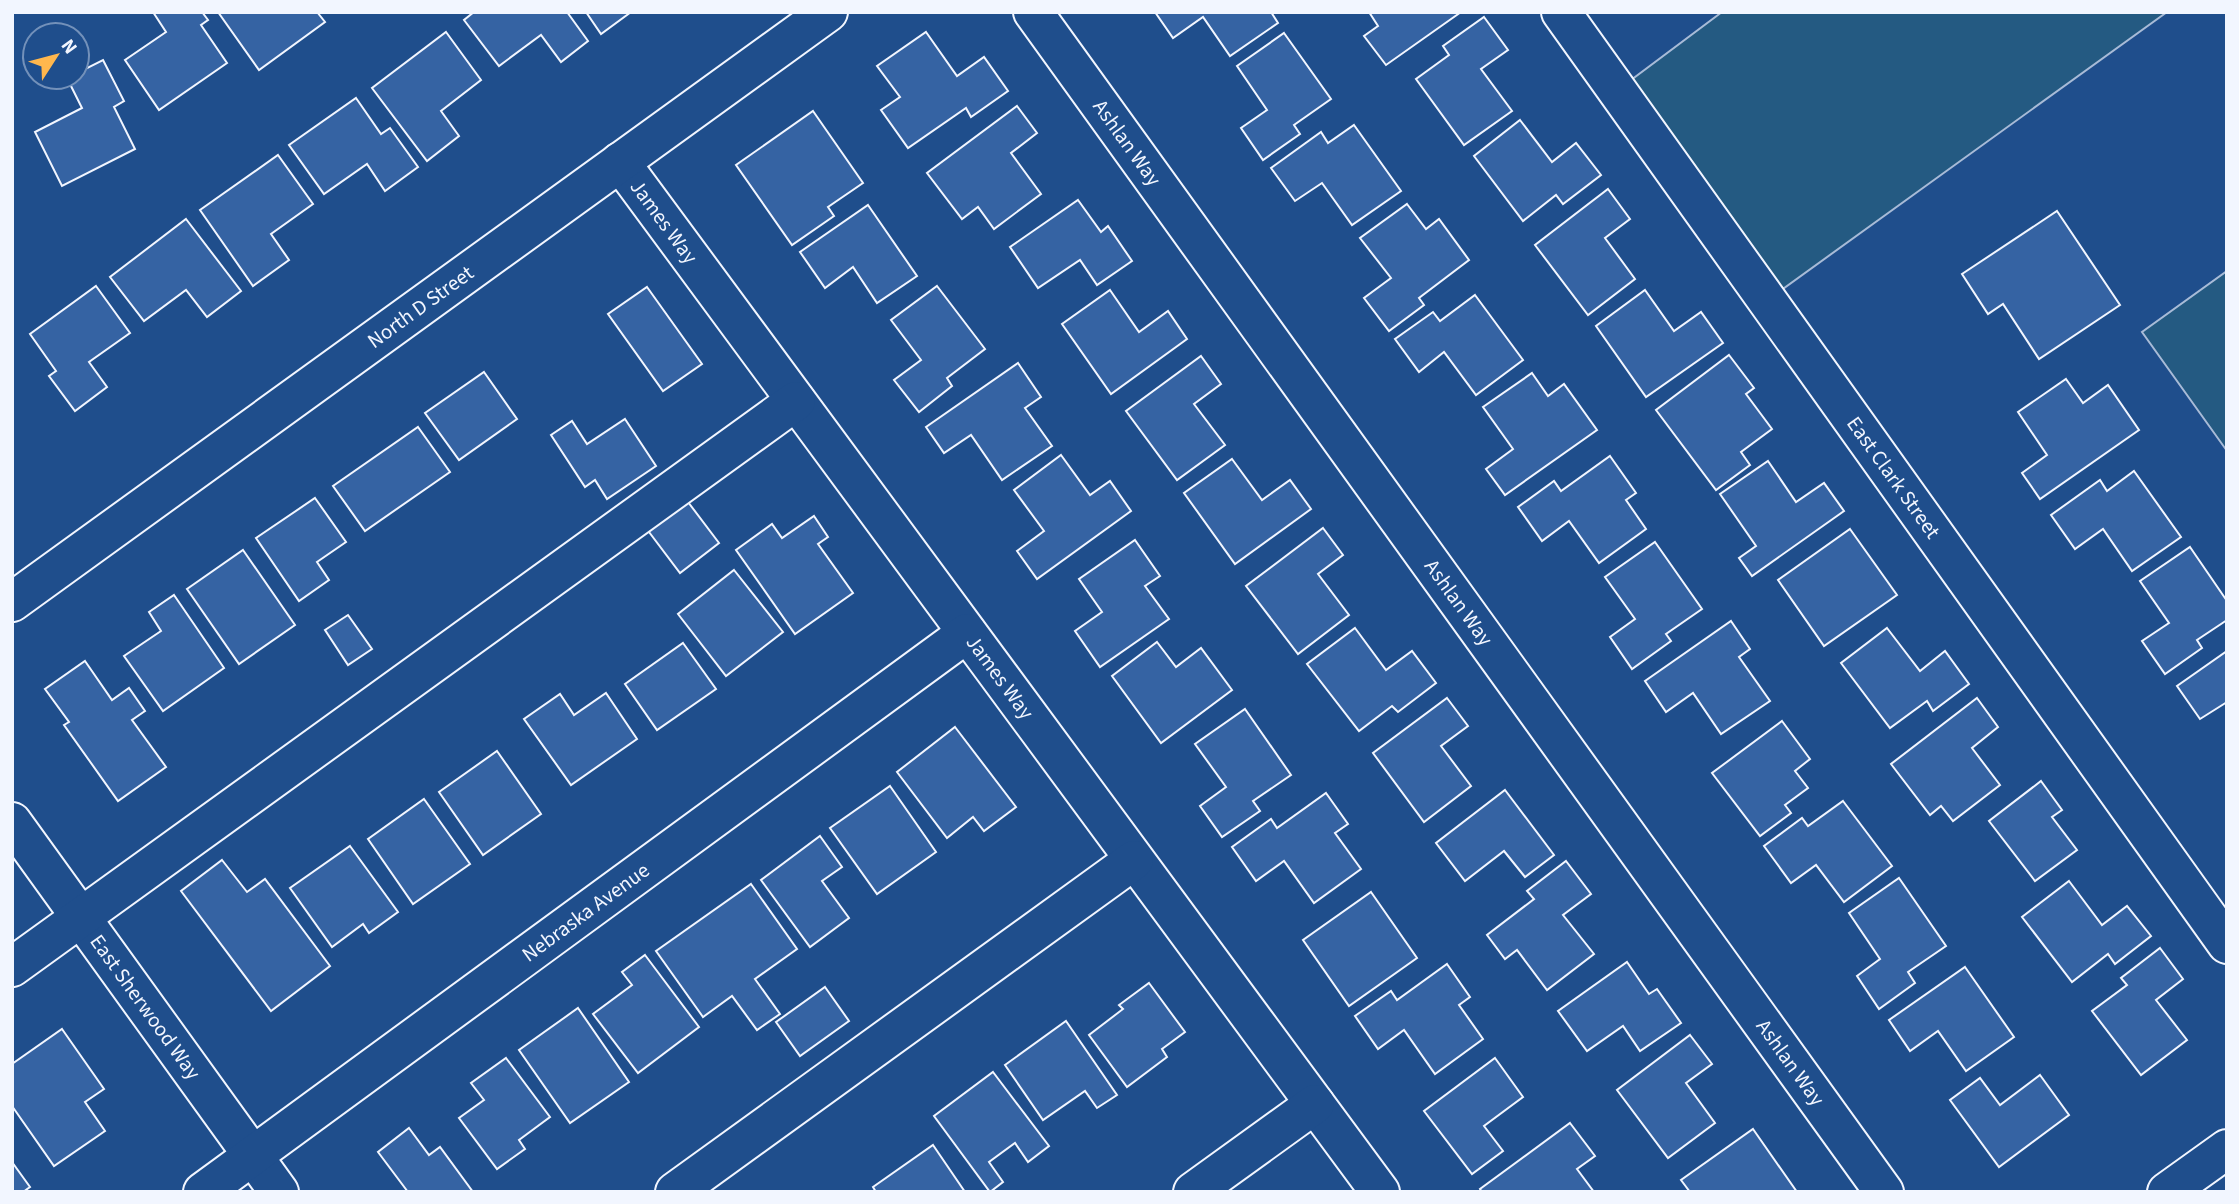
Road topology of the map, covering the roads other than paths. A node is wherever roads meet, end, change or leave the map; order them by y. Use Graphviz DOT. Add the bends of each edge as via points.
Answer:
graph roads {
  1 [pos="828,12"];
  2 [pos="1033,12"];
  3 [pos="1561,12"];
  4 [pos="784,25"];
  5 [pos="620,162"];
  6 [pos="796,401"];
  7 [pos="12,603"];
  8 [pos="967,633"];
  9 [pos="12,822"];
  10 [pos="1134,860"];
  11 [pos="81,918"];
  12 [pos="2227,944"];
  13 [pos="12,967"];
  14 [pos="1315,1104"];
  15 [pos="2227,1149"];
  16 [pos="253,1155"];
  17 [pos="203,1192"];
  18 [pos="279,1192"];
  19 [pos="675,1192"];
  20 [pos="1193,1192"];
  21 [pos="1380,1192"];
  22 [pos="1884,1192"];
  23 [pos="2167,1192"];
  1 -- 4 [label="street, North D Street"];
  2 -- 22 [label="street, Ashlan Way"];
  3 -- 12 [label="street, East Clark Street"];
  4 -- 5 [label="street, North D Street"];
  5 -- 6 [label="street, James Way"];
  5 -- 7 [label="street, North D Street"];
  6 -- 8 [label="street, James Way"];
  6 -- 11 [label="street"];
  8 -- 10 [label="street, James Way"];
  8 -- 16 [label="street, Nebraska Avenue"];
  9 -- 11 [label="street, East Sherwood Way"];
  10 -- 14 [label="street, James Way"];
  10 -- 19 [label="street"];
  11 -- 13 [label="street"];
  11 -- 16 [label="street, East Sherwood Way"];
  14 -- 20 [label="street"];
  14 -- 21 [label="street, James Way"];
  15 -- 23 [label="street"];
  16 -- 17 [label="street, Nebraska Avenue"];
  16 -- 18 [label="street, East Sherwood Way"];
}
